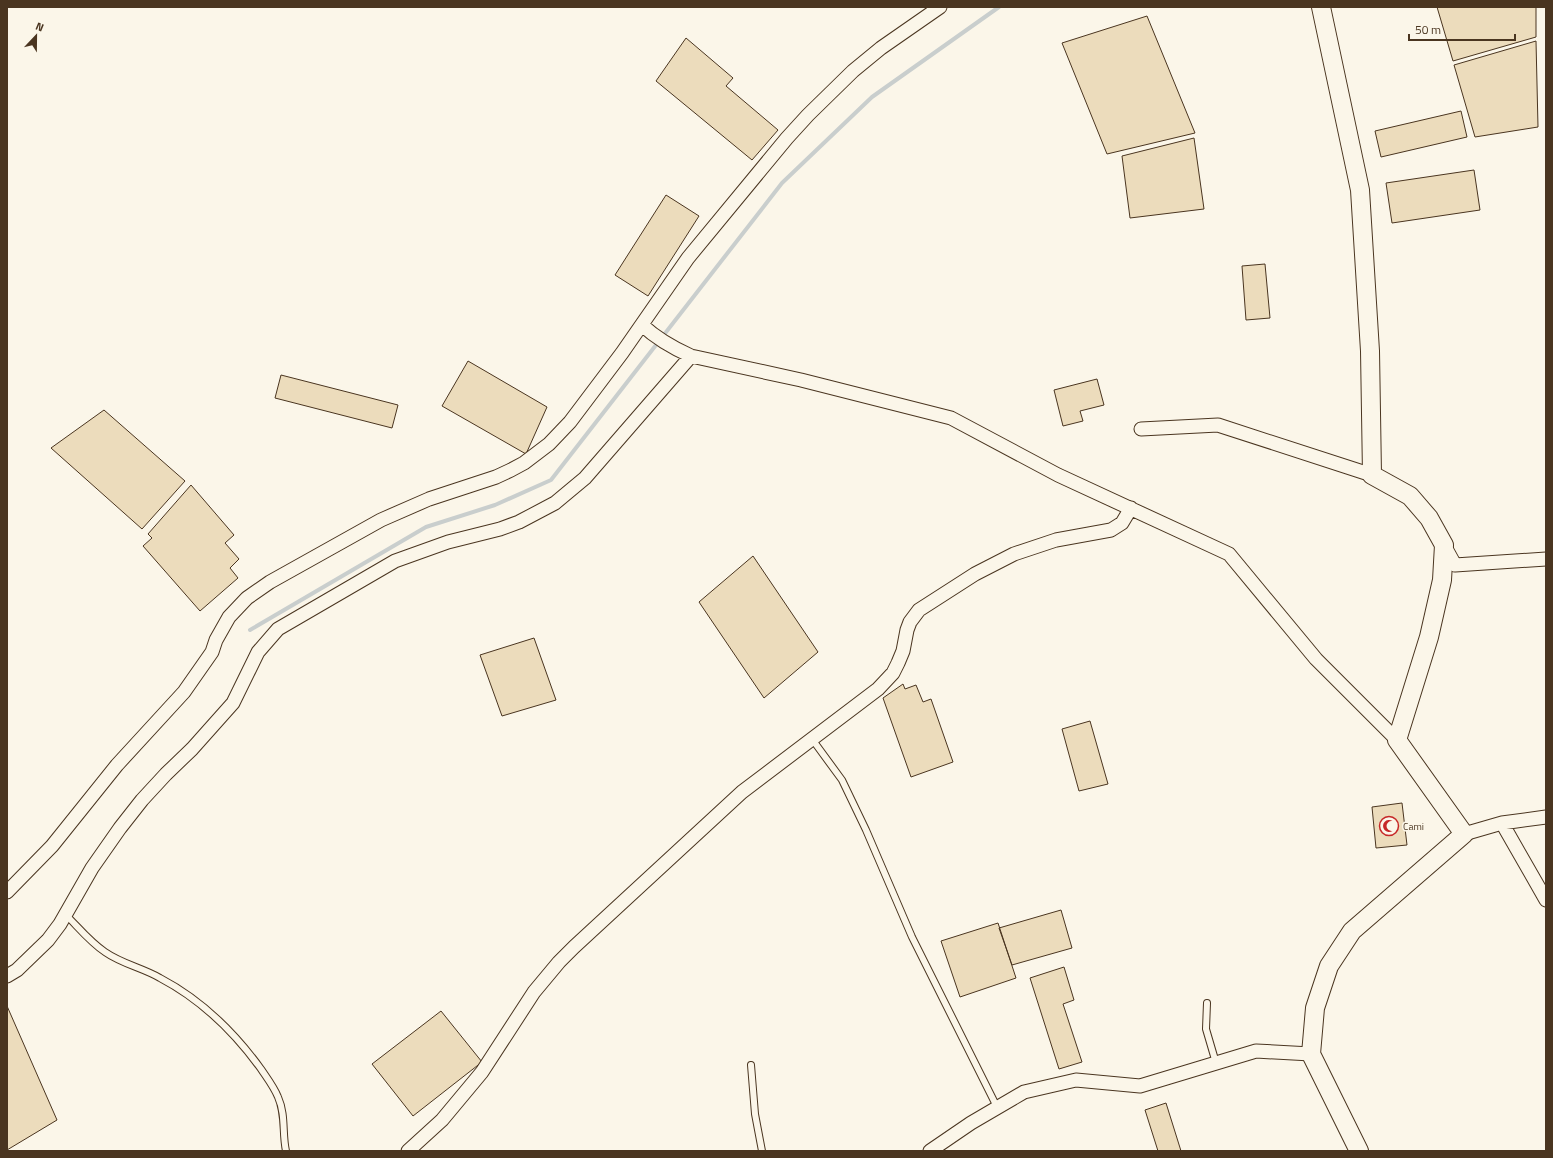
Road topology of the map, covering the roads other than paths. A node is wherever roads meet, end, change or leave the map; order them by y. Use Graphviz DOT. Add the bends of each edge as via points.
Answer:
graph roads {
  1 [pos="940,7"];
  2 [pos="1321,7"];
  3 [pos="646,329"];
  4 [pos="690,356"];
  5 [pos="1141,429"];
  6 [pos="1372,475"];
  7 [pos="1131,508"];
  8 [pos="1444,545"];
  9 [pos="1546,559"];
  10 [pos="812,739"];
  11 [pos="1397,740"];
  12 [pos="1546,817"];
  13 [pos="1502,823"];
  14 [pos="1464,834"];
  15 [pos="7,892"];
  16 [pos="1546,900"];
  17 [pos="66,915"];
  18 [pos="7,976"];
  19 [pos="1207,1003"];
  20 [pos="1311,1054"];
  21 [pos="1216,1063"];
  22 [pos="751,1065"];
  23 [pos="997,1108"];
  24 [pos="286,1151"];
  25 [pos="408,1151"];
  26 [pos="762,1151"];
  27 [pos="930,1151"];
  28 [pos="1360,1151"];
  1 -- 3 [label="street" via="881,48 847,77 787,138 688,258"];
  2 -- 6 [label="street" via="1360,190 1370,351"];
  3 -- 4 [label="street"];
  3 -- 15 [label="street" via="560,434 537,454 496,476 429,499 381,520 270,582 247,598 229,618 212,652 184,692 117,765 52,846"];
  4 -- 7 [label="street" via="800,380 951,418 1058,475"];
  4 -- 17 [label="street" via="585,478 555,503 500,529 448,542 395,561 278,629 258,652 233,703 142,800 120,828 92,868"];
  5 -- 6 [label="street" via="1218,425"];
  6 -- 8 [label="street" via="1410,496 1429,518"];
  7 -- 10 [label="street" via="1126,518 1111,530 1056,540 1014,554 975,574 919,610 910,622 903,651 886,682"];
  7 -- 11 [label="street" via="1229,554 1316,659"];
  8 -- 9 [label="street" via="1455,565"];
  8 -- 11 [label="street" via="1442,580 1429,637"];
  10 -- 23 [label="lane" via="842,780 912,936"];
  10 -- 25 [label="street" via="742,792 559,962 534,992 482,1072 442,1120"];
  11 -- 14 [label="street"];
  12 -- 13 [label="street"];
  13 -- 14 [label="street"];
  13 -- 16 [label="street"];
  14 -- 20 [label="street" via="1352,931 1329,966 1315,1008"];
  17 -- 18 [label="street" via="33,956"];
  17 -- 24 [label="lane" via="106,953 172,984 203,1007 237,1040 252,1057 278,1096 284,1117"];
  19 -- 21 [label="lane" via="1206,1029"];
  20 -- 21 [label="street" via="1256,1051"];
  20 -- 28 [label="street"];
  21 -- 23 [label="street" via="1140,1086 1076,1080 1048,1085 1024,1092"];
  22 -- 26 [label="lane" via="755,1114"];
  23 -- 27 [label="street"];
}
